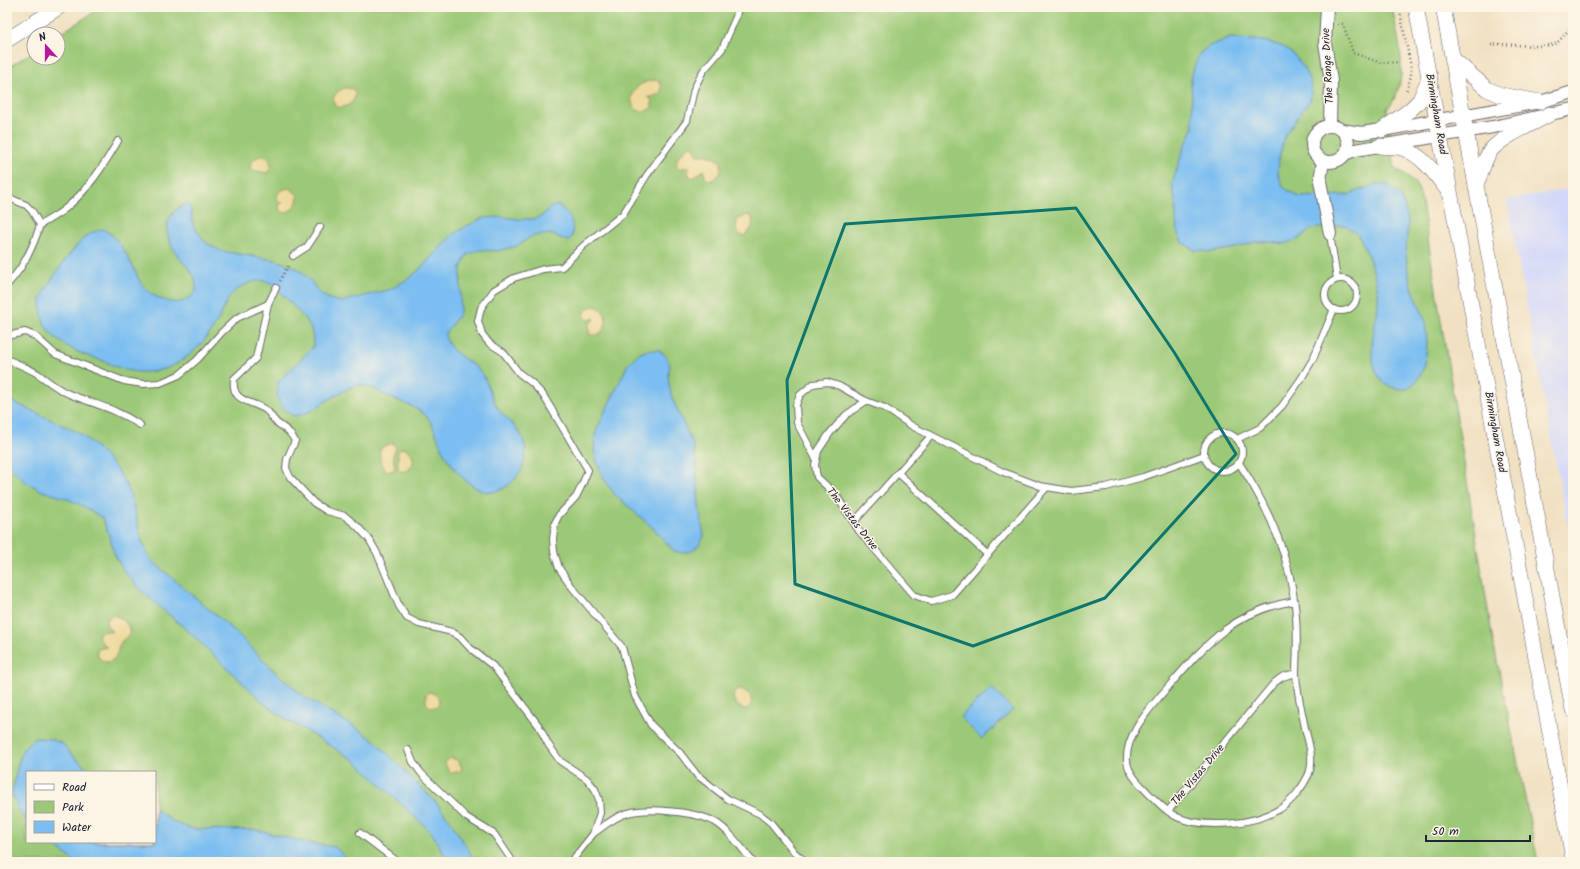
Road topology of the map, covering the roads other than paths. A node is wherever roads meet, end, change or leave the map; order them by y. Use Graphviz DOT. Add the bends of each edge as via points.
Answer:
graph roads {
  1 [pos="59,7"];
  2 [pos="738,7"];
  3 [pos="1327,7"];
  4 [pos="1416,7"];
  5 [pos="1444,7"];
  6 [pos="7,40"];
  7 [pos="1453,59"];
  8 [pos="1430,76"];
  9 [pos="1573,92"];
  10 [pos="1540,102"];
  11 [pos="1573,109"];
  12 [pos="1550,114"];
  13 [pos="1463,115"];
  14 [pos="1437,120"];
  15 [pos="1330,125"];
  16 [pos="1342,130"];
  17 [pos="1382,130"];
  18 [pos="1466,131"];
  19 [pos="1440,136"];
  20 [pos="118,141"];
  21 [pos="1380,146"];
  22 [pos="1345,154"];
  23 [pos="1323,161"];
  24 [pos="1476,184"];
  25 [pos="1451,194"];
  26 [pos="7,197"];
  27 [pos="40,225"];
  28 [pos="320,227"];
  29 [pos="1330,234"];
  30 [pos="293,256"];
  31 [pos="1337,279"];
  32 [pos="7,285"];
  33 [pos="276,288"];
  34 [pos="268,304"];
  35 [pos="1334,309"];
  36 [pos="7,336"];
  37 [pos="7,359"];
  38 [pos="866,401"];
  39 [pos="140,425"];
  40 [pos="931,436"];
  41 [pos="1237,439"];
  42 [pos="1204,455"];
  43 [pos="816,459"];
  44 [pos="1239,463"];
  45 [pos="898,473"];
  46 [pos="1047,487"];
  47 [pos="854,522"];
  48 [pos="988,555"];
  49 [pos="1295,601"];
  50 [pos="1563,655"];
  51 [pos="1573,667"];
  52 [pos="1296,674"];
  53 [pos="1573,710"];
  54 [pos="408,750"];
  55 [pos="1168,811"];
  56 [pos="1569,815"];
  57 [pos="1571,831"];
  58 [pos="360,833"];
  59 [pos="593,834"];
  60 [pos="1573,858"];
  61 [pos="398,862"];
  62 [pos="513,862"];
  63 [pos="571,862"];
  64 [pos="753,862"];
  65 [pos="806,862"];
  1 -- 6 [label="street"];
  2 -- 65 [label="lane" via="722,49 703,71 694,89 687,121 647,175 623,214 583,246 562,267 543,269 514,278 494,290 481,308 478,321 482,334 489,343 503,352 519,373 543,395 588,470 576,497 555,523 554,552 559,568 572,587 622,647 635,696 651,725 680,753 697,775 728,799 760,814"];
  3 -- 15 [label="street, The Range Drive" via="1325,43 1331,81"];
  4 -- 8 [label="street, Birmingham Road"];
  5 -- 7 [label="street"];
  7 -- 10 [label="street" via="1487,89 1501,95"];
  7 -- 13 [label="street"];
  8 -- 14 [label="street, Birmingham Road"];
  8 -- 17 [label="street" via="1420,100"];
  9 -- 10 [label="street"];
  10 -- 13 [label="street"];
  11 -- 12 [label="street"];
  12 -- 18 [label="street"];
  12 -- 24 [label="street" via="1492,149"];
  13 -- 14 [label="street"];
  13 -- 18 [label="street"];
  14 -- 17 [label="street"];
  14 -- 19 [label="street, Birmingham Road"];
  15 -- 16 [label="street"];
  15 -- 23 [label="street" via="1317,131 1311,144 1317,157"];
  16 -- 17 [label="street" via="1361,133"];
  16 -- 22 [label="street" via="1348,142"];
  18 -- 19 [label="street"];
  18 -- 24 [label="street"];
  19 -- 21 [label="street"];
  19 -- 25 [label="street, Birmingham Road"];
  20 -- 27 [label="lane" via="79,196 57,216"];
  21 -- 22 [label="street"];
  21 -- 25 [label="street" via="1401,147 1410,151 1426,164"];
  22 -- 23 [label="street" via="1335,161"];
  23 -- 29 [label="street" via="1320,181"];
  24 -- 50 [label="street"];
  25 -- 56 [label="street, Birmingham Road"];
  26 -- 27 [label="lane" via="26,205"];
  27 -- 32 [label="lane" via="33,248"];
  28 -- 30 [label="lane" via="307,247"];
  29 -- 31 [label="lane"];
  31 -- 35 [label="lane" via="1328,286 1325,296"];
  31 -- 35 [label="lane" via="1348,280 1352,284 1356,299 1350,308"];
  33 -- 34 [label="lane"];
  34 -- 36 [label="lane" via="237,318 197,360 179,375 160,383 124,381 55,354 35,336 25,332"];
  34 -- 59 [label="lane" via="256,358 234,379 233,388 245,402 266,410 275,421 291,433 295,441 287,458 286,468 290,477 314,503 346,516 369,539 399,606 407,618 419,624 452,632 493,666 540,726 560,762 587,779 599,800 600,813"];
  35 -- 41 [label="lane" via="1313,359 1282,406 1260,428"];
  37 -- 39 [label="lane" via="37,373 69,394 106,406"];
  38 -- 40 [label="lane" via="885,408"];
  38 -- 43 [label="lane" via="846,415 830,433 818,451"];
  38 -- 43 [label="lane" via="827,382 813,384 800,395 796,405 797,423"];
  40 -- 45 [label="lane"];
  40 -- 46 [label="lane" via="1003,472"];
  41 -- 42 [label="lane" via="1227,433 1215,435 1206,443"];
  41 -- 44 [label="lane" via="1242,451"];
  42 -- 44 [label="lane" via="1206,461 1216,470 1228,470"];
  42 -- 46 [label="lane" via="1106,487 1071,491"];
  43 -- 47 [label="lane, The Vistas Drive" via="817,477 836,495"];
  44 -- 49 [label="lane, The Vistas Drive" via="1282,545"];
  45 -- 47 [label="lane"];
  45 -- 48 [label="lane"];
  46 -- 48 [label="lane, The Vistas Drive"];
  47 -- 48 [label="lane, The Vistas Drive" via="914,595 931,601 952,595"];
  49 -- 52 [label="lane, The Vistas Drive"];
  49 -- 55 [label="lane" via="1253,612 1225,629 1208,643 1170,685 1137,727 1128,745 1127,763 1142,787"];
  50 -- 51 [label="street"];
  50 -- 53 [label="street"];
  52 -- 55 [label="lane, The Vistas Drive" via="1282,677 1274,683"];
  52 -- 55 [label="lane, The Vistas Drive" via="1312,758 1309,773 1290,801 1262,818 1227,823 1191,822"];
  54 -- 62 [label="lane" via="421,773 466,817 494,834"];
  56 -- 57 [label="street, Birmingham Road"];
  57 -- 60 [label="street, Birmingham Road"];
  58 -- 61 [label="lane"];
  59 -- 63 [label="lane"];
  59 -- 64 [label="lane" via="611,820 627,813 646,810 694,815 715,822 726,830"];
}
